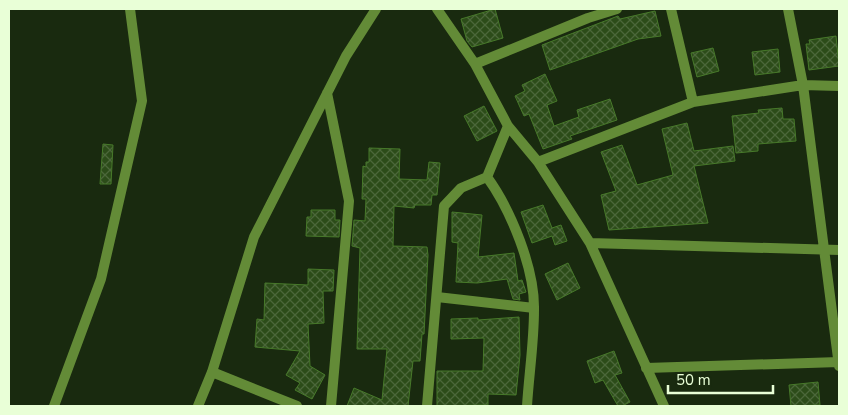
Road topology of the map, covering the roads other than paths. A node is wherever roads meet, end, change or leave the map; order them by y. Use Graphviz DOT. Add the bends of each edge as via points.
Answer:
graph roads {
  1 [pos="130,9"];
  2 [pos="376,9"];
  3 [pos="437,9"];
  4 [pos="617,9"];
  5 [pos="671,9"];
  6 [pos="788,9"];
  7 [pos="475,64"];
  8 [pos="803,85"];
  9 [pos="839,86"];
  10 [pos="326,92"];
  11 [pos="694,102"];
  12 [pos="508,126"];
  13 [pos="538,162"];
  14 [pos="488,177"];
  15 [pos="590,243"];
  16 [pos="824,249"];
  17 [pos="839,250"];
  18 [pos="437,298"];
  19 [pos="534,308"];
  20 [pos="839,362"];
  21 [pos="839,366"];
  22 [pos="646,368"];
  23 [pos="212,372"];
  24 [pos="54,406"];
  25 [pos="198,406"];
  26 [pos="297,406"];
  27 [pos="331,406"];
  28 [pos="427,406"];
  29 [pos="527,406"];
  30 [pos="664,406"];
  1 -- 24 [label="street" via="142,101 101,279"];
  2 -- 10 [label="street"];
  3 -- 7 [label="street"];
  4 -- 7 [label="street"];
  5 -- 11 [label="street"];
  6 -- 8 [label="street"];
  7 -- 12 [label="street"];
  8 -- 9 [label="street"];
  8 -- 11 [label="street"];
  8 -- 16 [label="street"];
  10 -- 23 [label="street" via="254,237"];
  10 -- 27 [label="street" via="349,201"];
  11 -- 13 [label="street"];
  12 -- 13 [label="street"];
  12 -- 14 [label="street"];
  13 -- 15 [label="street"];
  14 -- 18 [label="street" via="461,188 444,206"];
  14 -- 19 [label="street" via="501,197 524,252"];
  15 -- 16 [label="street"];
  15 -- 22 [label="street"];
  16 -- 17 [label="street"];
  16 -- 20 [label="street"];
  18 -- 19 [label="street"];
  18 -- 28 [label="street"];
  19 -- 29 [label="street"];
  20 -- 21 [label="street"];
  20 -- 22 [label="street"];
  22 -- 30 [label="street"];
  23 -- 25 [label="street"];
  23 -- 26 [label="street"];
}
